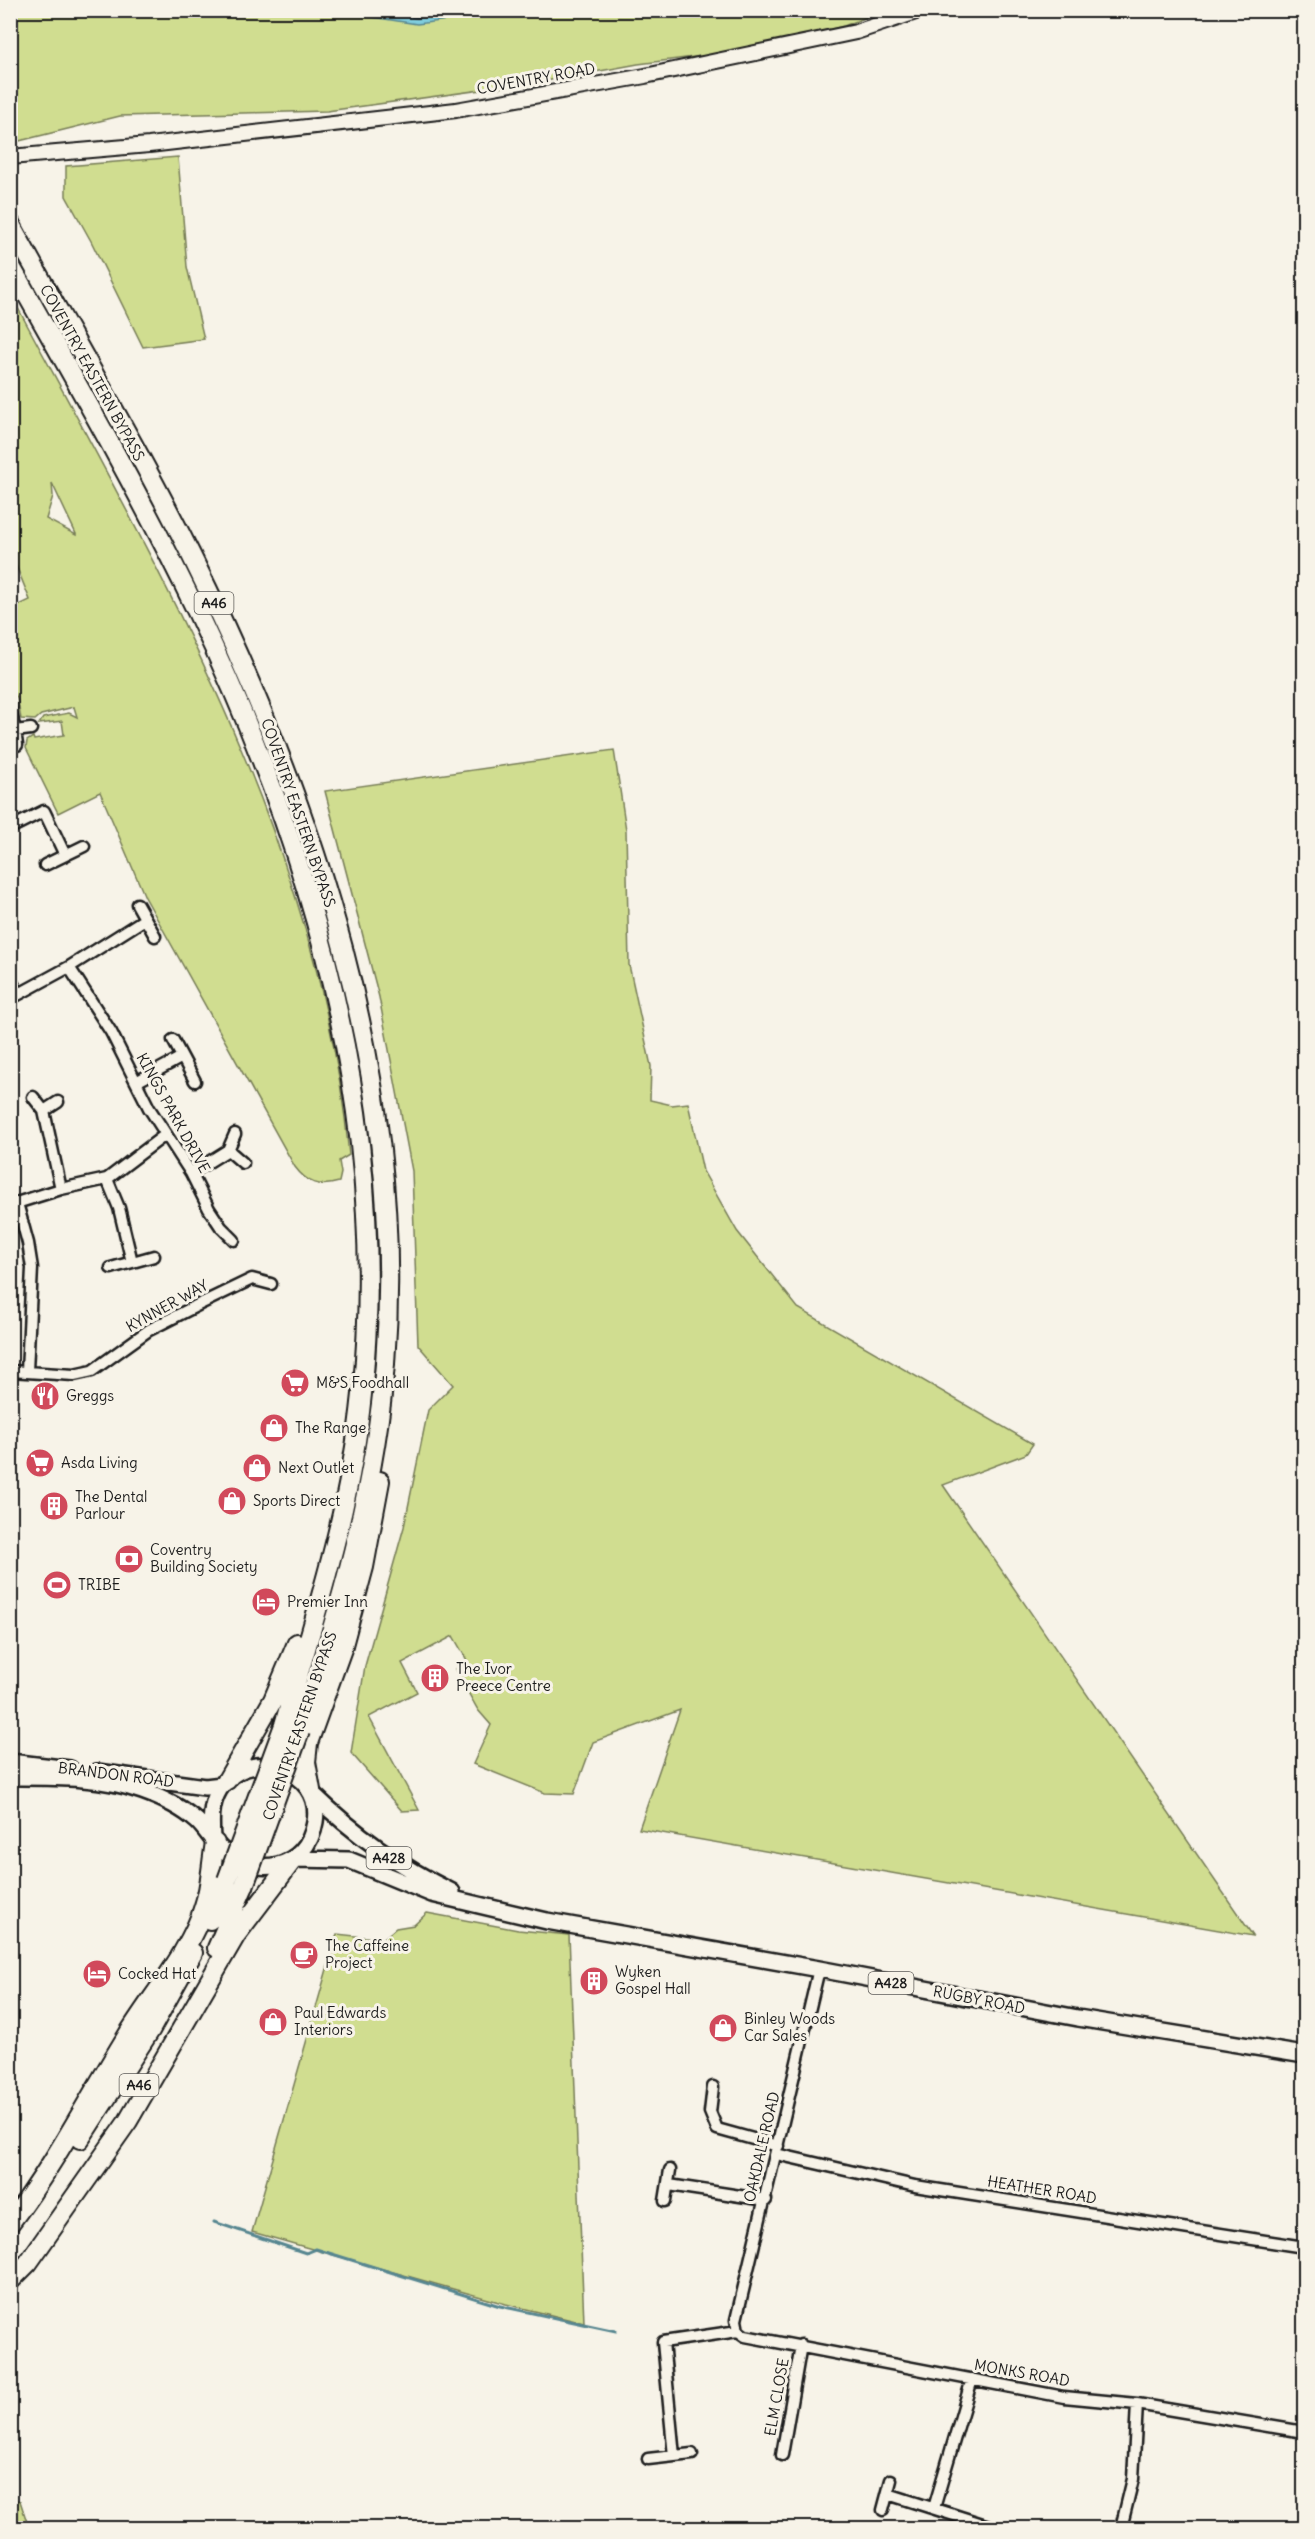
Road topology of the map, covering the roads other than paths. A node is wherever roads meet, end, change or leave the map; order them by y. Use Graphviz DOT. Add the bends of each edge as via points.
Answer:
graph roads {
  1 [pos="922,10"];
  2 [pos="10,157"];
  3 [pos="10,224"];
  4 [pos="10,265"];
  5 [pos="10,708"];
  6 [pos="31,729"];
  7 [pos="15,731"];
  8 [pos="17,745"];
  9 [pos="10,828"];
  10 [pos="84,846"];
  11 [pos="65,855"];
  12 [pos="45,865"];
  13 [pos="137,904"];
  14 [pos="145,919"];
  15 [pos="155,936"];
  16 [pos="69,967"];
  17 [pos="10,979"];
  18 [pos="14,996"];
  19 [pos="358,1008"];
  20 [pos="173,1040"];
  21 [pos="347,1049"];
  22 [pos="182,1057"];
  23 [pos="195,1081"];
  24 [pos="136,1082"];
  25 [pos="33,1097"];
  26 [pos="58,1102"];
  27 [pos="44,1111"];
  28 [pos="235,1134"];
  29 [pos="165,1135"];
  30 [pos="228,1150"];
  31 [pos="243,1163"];
  32 [pos="191,1173"];
  33 [pos="107,1179"];
  34 [pos="61,1189"];
  35 [pos="14,1204"];
  36 [pos="234,1240"];
  37 [pos="154,1256"];
  38 [pos="132,1262"];
  39 [pos="111,1268"];
  40 [pos="271,1284"];
  41 [pos="10,1371"];
  42 [pos="27,1371"];
  43 [pos="292,1728"];
  44 [pos="10,1762"];
  45 [pos="10,1777"];
  46 [pos="224,1783"];
  47 [pos="311,1792"];
  48 [pos="214,1841"];
  49 [pos="293,1860"];
  50 [pos="478,1906"];
  51 [pos="819,1969"];
  52 [pos="1305,2055"];
  53 [pos="714,2087"];
  54 [pos="777,2150"];
  55 [pos="670,2170"];
  56 [pos="669,2185"];
  57 [pos="766,2200"];
  58 [pos="665,2201"];
  59 [pos="10,2223"];
  60 [pos="10,2239"];
  61 [pos="1305,2247"];
  62 [pos="10,2271"];
  63 [pos="10,2281"];
  64 [pos="738,2331"];
  65 [pos="801,2345"];
  66 [pos="972,2379"];
  67 [pos="1137,2404"];
  68 [pos="1305,2432"];
  69 [pos="693,2454"];
  70 [pos="782,2455"];
  71 [pos="674,2456"];
  72 [pos="648,2459"];
  73 [pos="891,2480"];
  74 [pos="888,2494"];
  75 [pos="934,2508"];
  76 [pos="883,2510"];
  77 [pos="995,2529"];
  78 [pos="1120,2529"];
  1 -- 2 [label="main road, COVENTRY ROAD" via="847,34 456,111"];
  3 -- 19 [label="highway, COVENTRY EASTERN BYPASS / A46" via="189,551 241,662 282,760 328,892"];
  4 -- 21 [label="highway, COVENTRY EASTERN BYPASS / A46" via="173,563 243,715 303,881 329,968"];
  5 -- 7 [label="street"];
  6 -- 7 [label="street"];
  7 -- 8 [label="street"];
  9 -- 11 [label="street" via="44,811"];
  10 -- 11 [label="street"];
  11 -- 12 [label="street"];
  13 -- 14 [label="street"];
  14 -- 15 [label="street"];
  14 -- 16 [label="street"];
  16 -- 18 [label="street"];
  16 -- 24 [label="street, KINGS PARK DRIVE" via="111,1032"];
  17 -- 18 [label="street"];
  19 -- 43 [label="highway, COVENTRY EASTERN BYPASS / A46" via="378,1122 386,1199 385,1368 372,1463 351,1565"];
  19 -- 47 [label="highway" via="382,1076 390,1125 399,1300 396,1369 364,1567 342,1649 308,1743 306,1762"];
  20 -- 22 [label="street"];
  21 -- 43 [label="highway, COVENTRY EASTERN BYPASS / A46" via="358,1125 368,1251 363,1392 354,1464"];
  21 -- 46 [label="highway" via="358,1254 351,1395 336,1496 301,1634 273,1700"];
  22 -- 23 [label="street"];
  22 -- 24 [label="street"];
  24 -- 29 [label="street, KINGS PARK DRIVE"];
  25 -- 27 [label="street"];
  26 -- 27 [label="street"];
  27 -- 34 [label="street"];
  28 -- 30 [label="street"];
  29 -- 32 [label="street, KINGS PARK DRIVE"];
  29 -- 33 [label="street"];
  30 -- 31 [label="street"];
  30 -- 32 [label="street"];
  32 -- 36 [label="street, KINGS PARK DRIVE" via="221,1227"];
  33 -- 34 [label="street"];
  33 -- 38 [label="street" via="119,1208"];
  34 -- 35 [label="street"];
  35 -- 42 [label="street" via="32,1268"];
  37 -- 38 [label="street"];
  38 -- 39 [label="street"];
  40 -- 42 [label="street, KYNNER WAY" via="252,1280 216,1296 148,1330 92,1371 74,1375"];
  41 -- 42 [label="street, KYNNER WAY"];
  43 -- 60 [label="highway, COVENTRY EASTERN BYPASS / A46, bridge" via="207,1928 152,2029"];
  43 -- 62 [label="highway, COVENTRY EASTERN BYPASS / A46, bridge" via="244,1886 222,1939 121,2116"];
  44 -- 46 [label="main road, BRANDON ROAD" via="205,1787"];
  45 -- 48 [label="main road, BRANDON ROAD" via="66,1778 139,1790 172,1803 198,1822"];
  46 -- 47 [label="main road" via="248,1767 277,1767 292,1773"];
  46 -- 48 [label="main road" via="213,1806"];
  47 -- 49 [label="main road" via="315,1822 310,1840"];
  47 -- 50 [label="main road, RUGBY ROAD / A428" via="345,1826 387,1857"];
  48 -- 49 [label="main road" via="241,1863 261,1868"];
  48 -- 59 [label="highway" via="204,1908 183,1950 126,2037 48,2170"];
  49 -- 50 [label="main road, RUGBY ROAD / A428" via="349,1860 432,1894"];
  49 -- 63 [label="highway" via="236,1935 128,2121 28,2263"];
  50 -- 51 [label="main road, RUGBY ROAD / A428"];
  51 -- 52 [label="main road, RUGBY ROAD / A428" via="1013,2007"];
  51 -- 54 [label="street, OAKDALE ROAD"];
  53 -- 54 [label="street, HEATHER ROAD" via="710,2112 717,2129"];
  54 -- 57 [label="street, OAKDALE ROAD"];
  54 -- 61 [label="street, HEATHER ROAD" via="915,2186"];
  55 -- 56 [label="street"];
  56 -- 57 [label="street"];
  56 -- 58 [label="street"];
  57 -- 64 [label="street, OAKDALE ROAD" via="736,2320"];
  64 -- 65 [label="street, MONKS ROAD" via="745,2336"];
  64 -- 71 [label="street" via="663,2343"];
  65 -- 66 [label="street, MONKS ROAD"];
  65 -- 70 [label="street, ELM CLOSE"];
  66 -- 67 [label="street, MONKS ROAD" via="1064,2397"];
  66 -- 75 [label="street"];
  67 -- 68 [label="street, MONKS ROAD"];
  67 -- 78 [label="street" via="1132,2479"];
  69 -- 71 [label="street"];
  71 -- 72 [label="street"];
  73 -- 74 [label="street"];
  74 -- 75 [label="street"];
  74 -- 76 [label="street"];
  75 -- 77 [label="street"];
}
